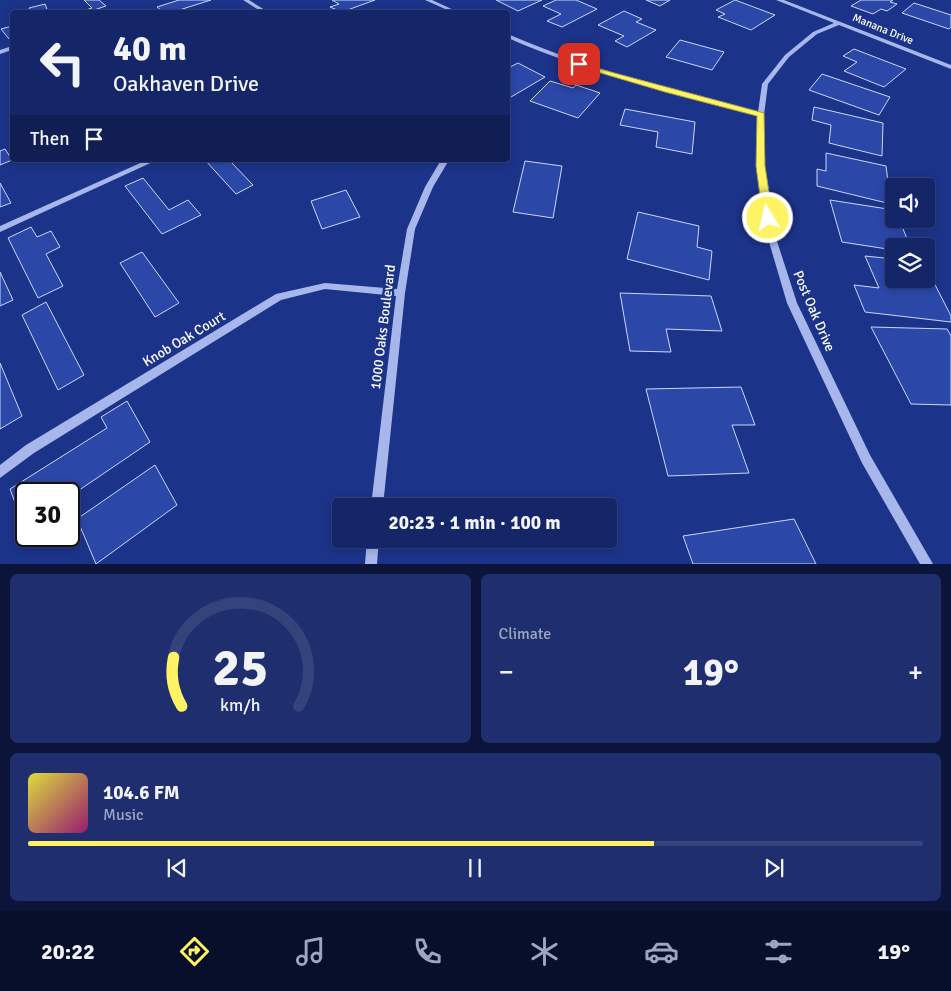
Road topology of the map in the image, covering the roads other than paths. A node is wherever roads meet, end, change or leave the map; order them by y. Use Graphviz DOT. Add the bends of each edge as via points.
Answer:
graph roads {
  1 [pos="246,0"];
  2 [pos="428,0"];
  3 [pos="779,0"];
  4 [pos="262,10"];
  5 [pos="450,10"];
  6 [pos="839,23"];
  7 [pos="510,37"];
  8 [pos="951,67"];
  9 [pos="761,115"];
  10 [pos="150,162"];
  11 [pos="444,162"];
  12 [pos="0,229"];
  13 [pos="401,293"];
  14 [pos="0,472"];
  15 [pos="378,498"];
  16 [pos="372,548"];
  17 [pos="370,564"];
  18 [pos="927,564"];
  1 -- 4 [label="street"];
  2 -- 5 [label="street"];
  3 -- 6 [label="street, Manana Drive"];
  6 -- 8 [label="street, Manana Drive"];
  6 -- 9 [label="street, Post Oak Drive" via="815,33 787,56 765,84"];
  7 -- 9 [label="street" via="579,64"];
  9 -- 18 [label="street, Post Oak Drive" via="760,166 771,235 792,303 866,459"];
  10 -- 12 [label="street"];
  11 -- 13 [label="street, 1000 Oaks Boulevard" via="428,187 411,229"];
  13 -- 14 [label="street, Knob Oak Court" via="325,286 279,297 30,449"];
  13 -- 15 [label="street, 1000 Oaks Boulevard"];
  16 -- 17 [label="street"];
}
